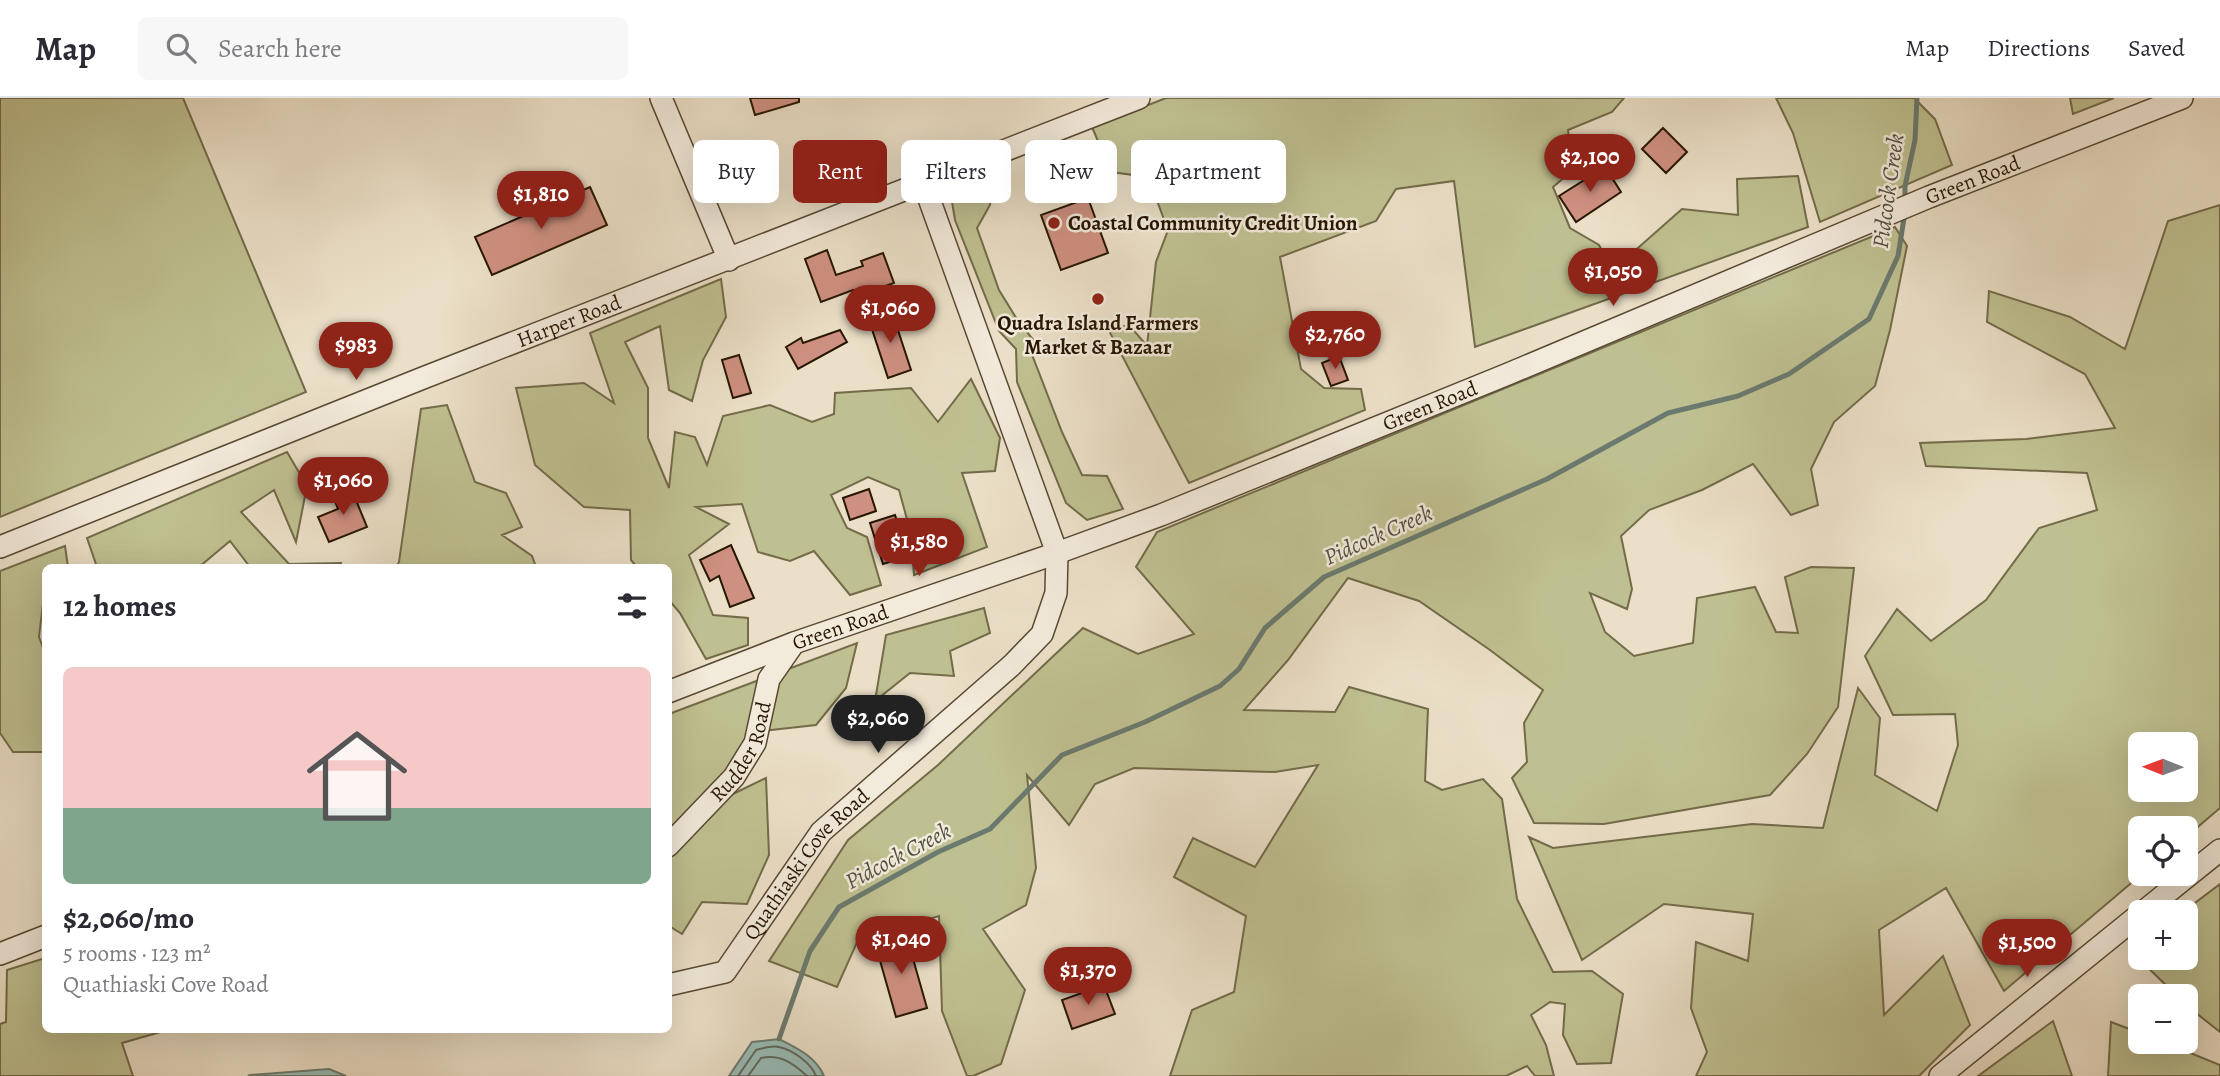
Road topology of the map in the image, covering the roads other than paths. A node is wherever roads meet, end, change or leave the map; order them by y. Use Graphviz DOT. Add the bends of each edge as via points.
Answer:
graph roads {
  1 [pos="661,98"];
  2 [pos="1139,98"];
  3 [pos="2182,98"];
  4 [pos="1011,148"];
  5 [pos="901,191"];
  6 [pos="931,203"];
  7 [pos="729,260"];
  8 [pos="0,547"];
  9 [pos="1057,553"];
  10 [pos="794,643"];
  11 [pos="672,690"];
  12 [pos="672,842"];
  13 [pos="2220,850"];
  14 [pos="2158,900"];
  15 [pos="2128,924"];
  16 [pos="42,938"];
  17 [pos="0,954"];
  18 [pos="672,984"];
  19 [pos="1940,1076"];
  1 -- 7 [label="street"];
  2 -- 4 [label="street, Harper Road"];
  3 -- 9 [label="street, Green Road"];
  5 -- 7 [label="street, Harper Road"];
  6 -- 9 [label="street, Quathiaski Cove Road"];
  7 -- 8 [label="street, Harper Road"];
  9 -- 10 [label="street, Green Road"];
  9 -- 18 [label="street, Quathiaski Cove Road" via="1056,593 1042,635 821,832 725,972"];
  10 -- 11 [label="street, Green Road"];
  10 -- 12 [label="street, Rudder Road" via="769,679 755,743 734,778"];
  13 -- 14 [label="street"];
  15 -- 19 [label="street"];
  16 -- 17 [label="street"];
}
